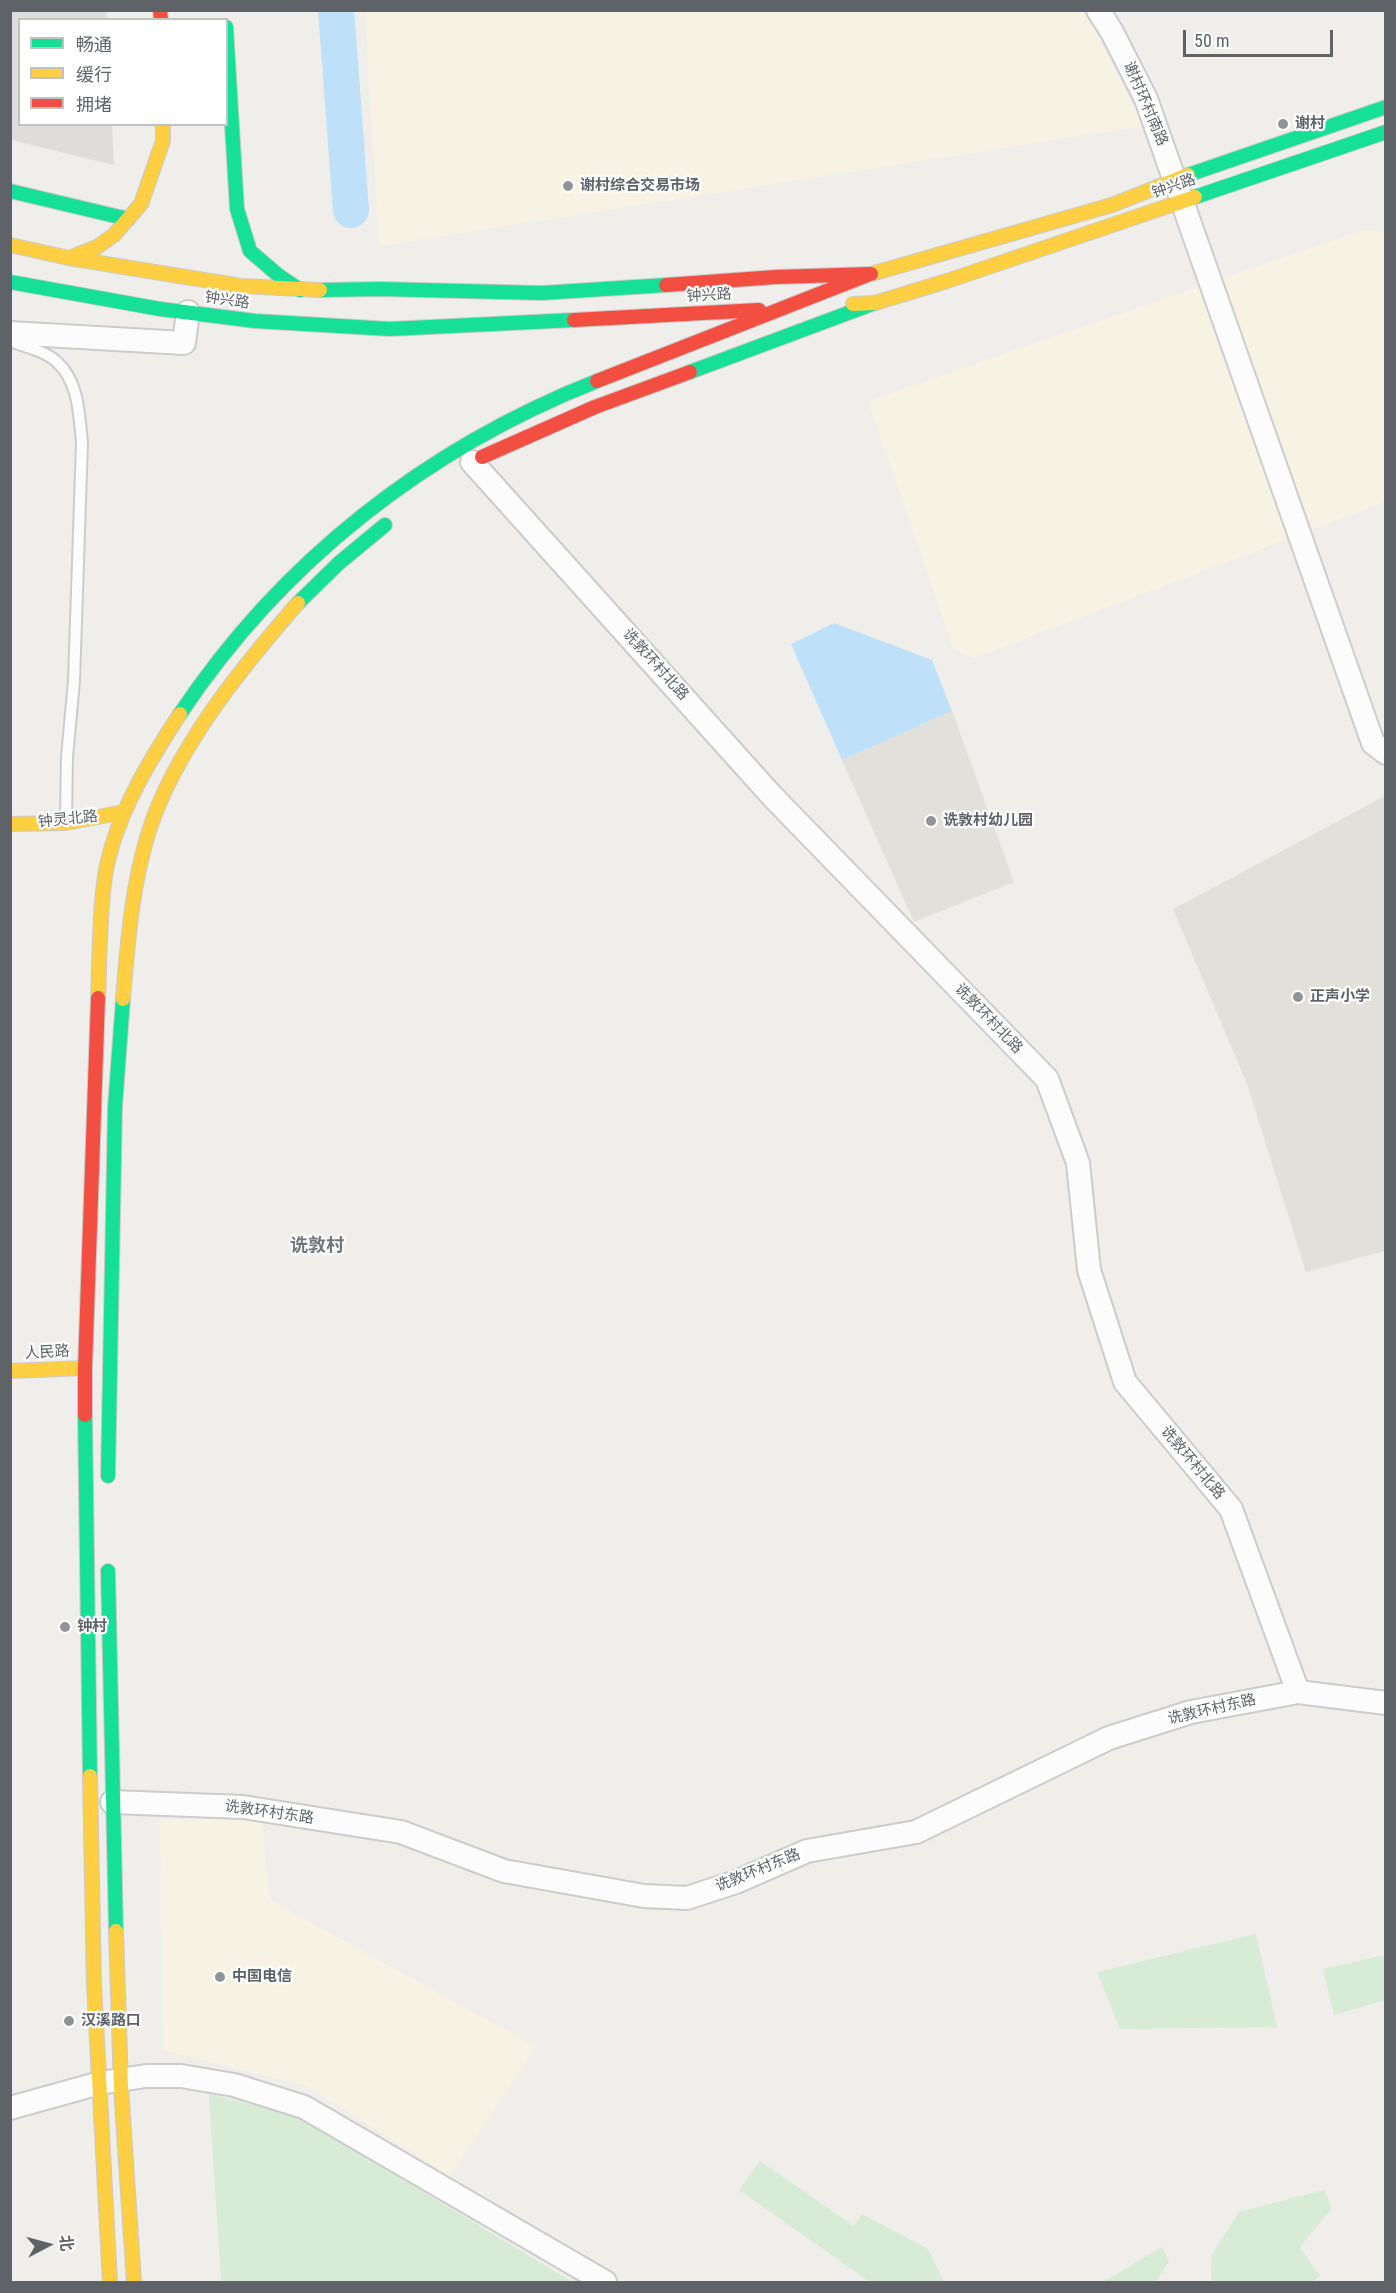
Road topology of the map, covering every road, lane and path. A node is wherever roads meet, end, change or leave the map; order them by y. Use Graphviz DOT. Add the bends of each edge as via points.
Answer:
graph roads {
  1 [pos="1098,10"];
  2 [pos="228,60"];
  3 [pos="1386,108"];
  4 [pos="163,126"];
  5 [pos="1386,132"];
  6 [pos="1175,179"];
  7 [pos="10,191"];
  8 [pos="1183,202"];
  9 [pos="128,219"];
  10 [pos="10,245"];
  11 [pos="69,258"];
  12 [pos="870,274"];
  13 [pos="10,282"];
  14 [pos="300,290"];
  15 [pos="696,298"];
  16 [pos="875,303"];
  17 [pos="785,308"];
  18 [pos="188,312"];
  19 [pos="10,333"];
  20 [pos="10,340"];
  21 [pos="701,341"];
  22 [pos="704,365"];
  23 [pos="468,465"];
  24 [pos="394,518"];
  25 [pos="1386,753"];
  26 [pos="61,806"];
  27 [pos="124,812"];
  28 [pos="155,815"];
  29 [pos="66,823"];
  30 [pos="10,824"];
  31 [pos="85,1368"];
  32 [pos="10,1371"];
  33 [pos="108,1484"];
  34 [pos="108,1556"];
  35 [pos="1298,1692"];
  36 [pos="1386,1703"];
  37 [pos="112,1802"];
  38 [pos="110,2081"];
  39 [pos="10,2108"];
  40 [pos="110,2283"];
  41 [pos="134,2283"];
  42 [pos="605,2283"];
  1 -- 6 [label="street, 谢村环村南路" via="1146,99"];
  2 -- 14 [label="main road" via="237,209 250,251"];
  3 -- 6 [label="main road, 钟兴路"];
  4 -- 9 [label="main road" via="163,141 141,204"];
  5 -- 8 [label="main road, 钟兴路"];
  6 -- 8 [label="street, 谢村环村南路"];
  6 -- 12 [label="main road, 钟兴路" via="1112,205"];
  7 -- 9 [label="main road"];
  8 -- 16 [label="main road, 钟兴路"];
  8 -- 25 [label="street, 谢村环村南路" via="1373,743"];
  9 -- 11 [label="main road" via="97,247"];
  10 -- 11 [label="main road, 钟兴路"];
  11 -- 14 [label="main road, 钟兴路" via="241,286"];
  12 -- 15 [label="main road, 钟兴路"];
  12 -- 17 [label="main road"];
  13 -- 18 [label="main road, 钟兴路"];
  14 -- 15 [label="main road, 钟兴路"];
  15 -- 17 [label="main road, 钟兴路"];
  15 -- 18 [label="main road, 钟兴路" via="390,329 255,321"];
  15 -- 21 [label="main road"];
  16 -- 17 [label="main road, 钟兴路"];
  16 -- 22 [label="main road"];
  17 -- 21 [label="main road"];
  18 -- 19 [label="street" via="184,343"];
  20 -- 26 [label="lane" via="57,362 74,387 79,414 82,442 74,681"];
  21 -- 22 [label="main road"];
  21 -- 27 [label="main road" via="527,411 437,460 319,550 252,618 221,656"];
  22 -- 23 [label="main road" via="595,407"];
  23 -- 35 [label="street, 诜敦环村北路" via="772,795 1047,1079 1078,1163 1089,1270 1125,1382 1231,1509"];
  24 -- 28 [label="main road" via="304,596 256,651 180,762"];
  26 -- 27 [label="main road, 钟灵北路"];
  26 -- 29 [label="lane"];
  27 -- 28 [label="street, 钟灵北路"];
  27 -- 29 [label="main road, 钟灵北路"];
  27 -- 31 [label="main road" via="107,864 101,926"];
  28 -- 33 [label="main road" via="134,896 115,1107"];
  29 -- 30 [label="main road, 钟灵北路"];
  31 -- 32 [label="main road, 人民路"];
  31 -- 38 [label="main road" via="94,1984"];
  34 -- 37 [label="main road"];
  35 -- 36 [label="street, 诜敦环村东路"];
  35 -- 37 [label="street, 诜敦环村东路" via="1191,1712 1109,1738 916,1832 807,1851 687,1898 644,1896 504,1870 401,1833 243,1807"];
  37 -- 38 [label="main road"];
  38 -- 39 [label="street"];
  38 -- 40 [label="main road"];
  38 -- 41 [label="main road"];
  38 -- 42 [label="street" via="181,2076 234,2085 304,2107"];
}
